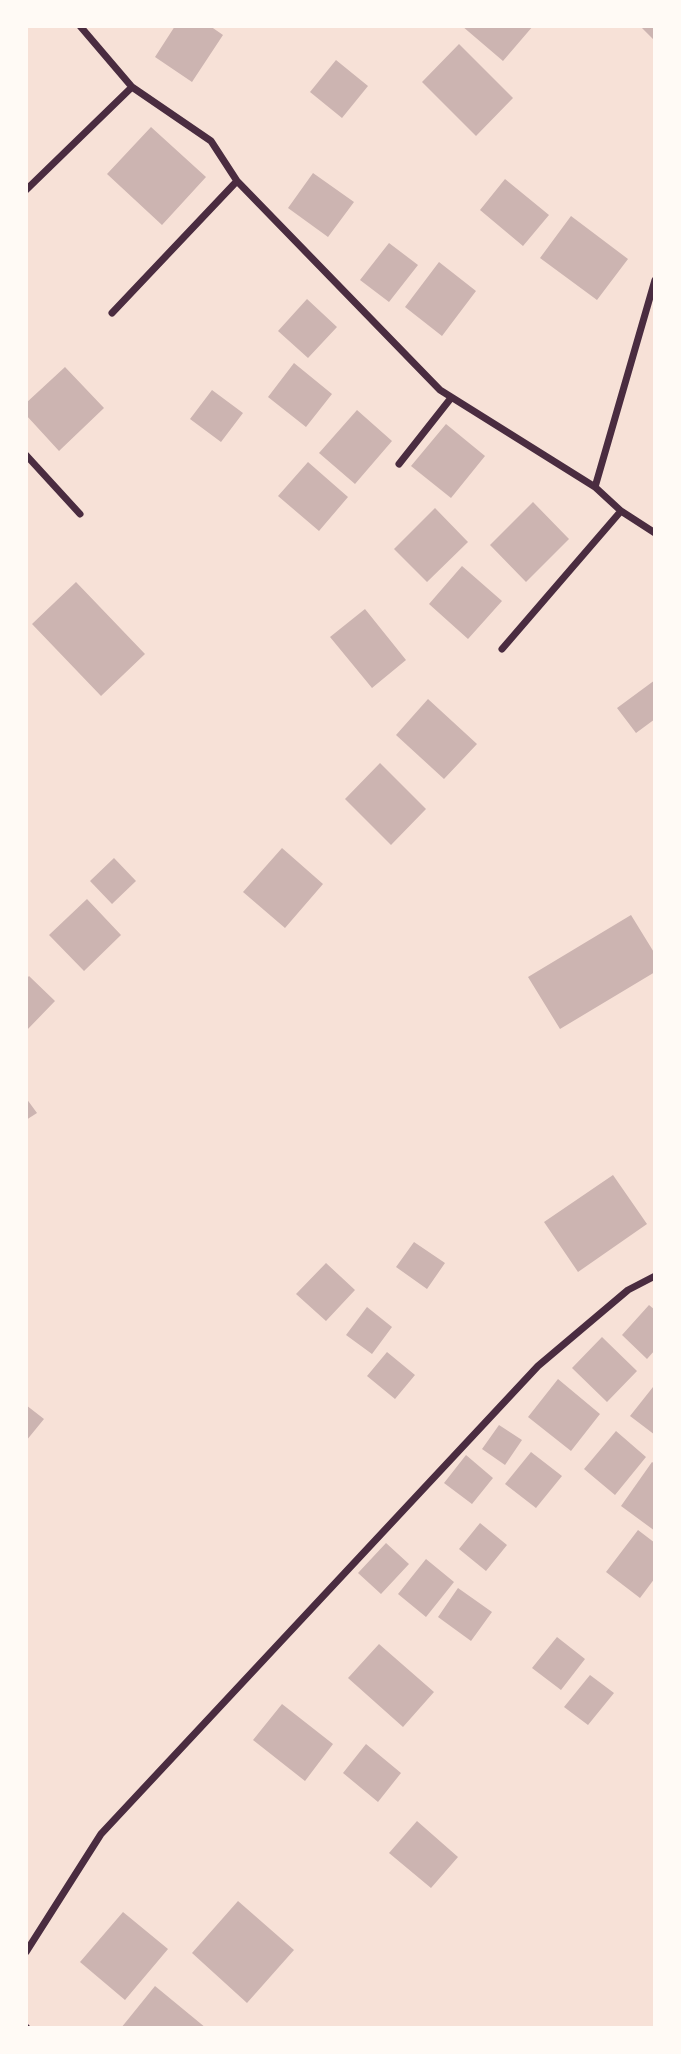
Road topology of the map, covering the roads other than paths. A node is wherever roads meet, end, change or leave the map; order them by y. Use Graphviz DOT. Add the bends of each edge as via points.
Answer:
graph roads {
  1 [pos="80,26"];
  2 [pos="132,88"];
  3 [pos="237,181"];
  4 [pos="26,190"];
  5 [pos="655,280"];
  6 [pos="112,313"];
  7 [pos="451,398"];
  8 [pos="26,455"];
  9 [pos="399,464"];
  10 [pos="595,487"];
  11 [pos="621,511"];
  12 [pos="80,514"];
  13 [pos="655,533"];
  14 [pos="502,649"];
  15 [pos="655,1276"];
  16 [pos="26,1952"];
  1 -- 2 [label="street"];
  2 -- 3 [label="street" via="211,141"];
  2 -- 4 [label="street"];
  3 -- 6 [label="street"];
  3 -- 7 [label="street"];
  5 -- 10 [label="street"];
  7 -- 9 [label="street"];
  7 -- 10 [label="street"];
  8 -- 12 [label="street"];
  10 -- 11 [label="street"];
  11 -- 13 [label="street"];
  11 -- 14 [label="street"];
  15 -- 16 [label="street" via="628,1290 538,1366 101,1834"];
}
